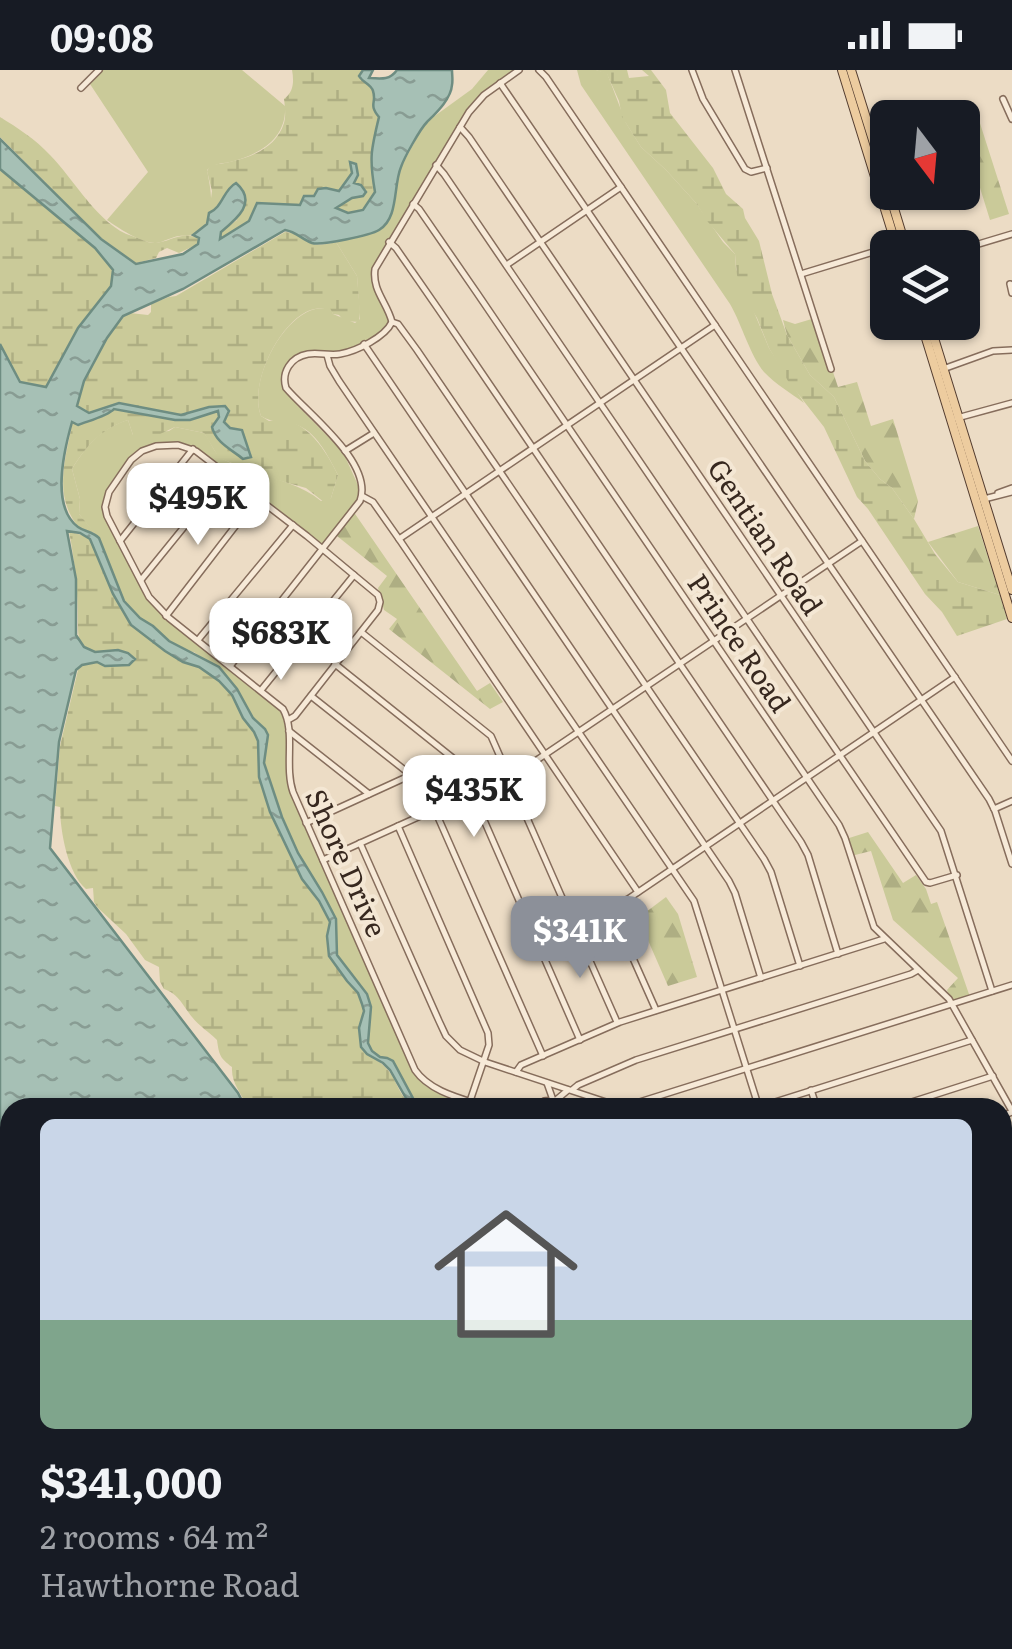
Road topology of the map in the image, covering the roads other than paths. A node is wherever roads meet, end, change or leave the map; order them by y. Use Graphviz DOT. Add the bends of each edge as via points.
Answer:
graph roads {
  1 [pos="99,70"];
  2 [pos="520,70"];
  3 [pos="538,70"];
  4 [pos="692,70"];
  5 [pos="735,70"];
  6 [pos="842,70"];
  7 [pos="851,70"];
  8 [pos="500,83"];
  9 [pos="81,88"];
  10 [pos="1003,99"];
  11 [pos="1012,119"];
  12 [pos="460,126"];
  13 [pos="870,141"];
  14 [pos="870,147"];
  15 [pos="436,166"];
  16 [pos="766,168"];
  17 [pos="621,187"];
  18 [pos="413,204"];
  19 [pos="587,210"];
  20 [pos="1012,234"];
  21 [pos="389,242"];
  22 [pos="540,242"];
  23 [pos="980,244"];
  24 [pos="870,255"];
  25 [pos="507,265"];
  26 [pos="800,274"];
  27 [pos="1010,284"];
  28 [pos="1012,293"];
  29 [pos="392,322"];
  30 [pos="715,325"];
  31 [pos="927,340"];
  32 [pos="933,340"];
  33 [pos="364,344"];
  34 [pos="680,348"];
  35 [pos="1012,350"];
  36 [pos="327,355"];
  37 [pos="832,369"];
  38 [pos="939,370"];
  39 [pos="634,380"];
  40 [pos="600,402"];
  41 [pos="1012,403"];
  42 [pos="955,418"];
  43 [pos="566,426"];
  44 [pos="374,433"];
  45 [pos="533,448"];
  46 [pos="193,449"];
  47 [pos="345,450"];
  48 [pos="499,471"];
  49 [pos="228,474"];
  50 [pos="1012,490"];
  51 [pos="466,494"];
  52 [pos="362,496"];
  53 [pos="258,498"];
  54 [pos="980,500"];
  55 [pos="432,516"];
  56 [pos="292,525"];
  57 [pos="399,539"];
  58 [pos="862,540"];
  59 [pos="120,541"];
  60 [pos="322,549"];
  61 [pos="827,563"];
  62 [pos="1000,565"];
  63 [pos="354,575"];
  64 [pos="140,580"];
  65 [pos="1012,590"];
  66 [pos="780,594"];
  67 [pos="166,616"];
  68 [pos="746,617"];
  69 [pos="1012,618"];
  70 [pos="360,632"];
  71 [pos="198,640"];
  72 [pos="713,640"];
  73 [pos="679,663"];
  74 [pos="335,664"];
  75 [pos="230,666"];
  76 [pos="955,677"];
  77 [pos="646,686"];
  78 [pos="262,690"];
  79 [pos="310,696"];
  80 [pos="920,700"];
  81 [pos="612,709"];
  82 [pos="288,720"];
  83 [pos="288,731"];
  84 [pos="579,732"];
  85 [pos="874,732"];
  86 [pos="545,755"];
  87 [pos="840,755"];
  88 [pos="1012,761"];
  89 [pos="411,775"];
  90 [pos="510,777"];
  91 [pos="806,778"];
  92 [pos="369,794"];
  93 [pos="472,794"];
  94 [pos="772,800"];
  95 [pos="1012,801"];
  96 [pos="994,809"];
  97 [pos="435,810"];
  98 [pos="306,823"];
  99 [pos="739,823"];
  100 [pos="398,826"];
  101 [pos="360,843"];
  102 [pos="705,846"];
  103 [pos="322,860"];
  104 [pos="1012,864"];
  105 [pos="672,869"];
  106 [pos="956,875"];
  107 [pos="638,892"];
  108 [pos="612,909"];
  109 [pos="574,924"];
  110 [pos="884,939"];
  111 [pos="838,954"];
  112 [pos="800,966"];
  113 [pos="918,970"];
  114 [pos="761,978"];
  115 [pos="1012,985"];
  116 [pos="722,990"];
  117 [pos="992,991"];
  118 [pos="952,1004"];
  119 [pos="656,1010"];
  120 [pos="618,1023"];
  121 [pos="734,1029"];
  122 [pos="580,1040"];
  123 [pos="972,1040"];
  124 [pos="543,1056"];
  125 [pos="484,1061"];
  126 [pos="746,1068"];
  127 [pos="516,1072"];
  128 [pos="993,1076"];
  129 [pos="547,1083"];
  130 [pos="570,1090"];
  131 [pos="812,1090"];
  132 [pos="462,1098"];
  133 [pos="471,1098"];
  134 [pos="553,1098"];
  135 [pos="559,1098"];
  136 [pos="594,1098"];
  137 [pos="654,1098"];
  138 [pos="755,1098"];
  139 [pos="787,1098"];
  140 [pos="814,1098"];
  141 [pos="924,1098"];
  142 [pos="1005,1098"];
  1 -- 9 [label="street"];
  2 -- 8 [label="street"];
  3 -- 17 [label="street"];
  4 -- 16 [label="street" via="745,169"];
  5 -- 16 [label="street"];
  6 -- 14 [label="main road"];
  7 -- 13 [label="main road"];
  8 -- 12 [label="street"];
  8 -- 19 [label="street"];
  10 -- 11 [label="street"];
  12 -- 15 [label="street"];
  12 -- 22 [label="street, Gentian Road"];
  15 -- 18 [label="street"];
  15 -- 25 [label="street"];
  16 -- 26 [label="street"];
  17 -- 19 [label="street"];
  17 -- 30 [label="street"];
  18 -- 21 [label="street"];
  18 -- 43 [label="street, Prince Road"];
  19 -- 22 [label="street"];
  19 -- 34 [label="street"];
  20 -- 23 [label="street"];
  21 -- 29 [label="street" via="374,278"];
  21 -- 45 [label="street"];
  22 -- 25 [label="street"];
  22 -- 39 [label="street, Gentian Road"];
  24 -- 26 [label="street"];
  25 -- 40 [label="street"];
  26 -- 37 [label="street"];
  27 -- 28 [label="street"];
  29 -- 33 [label="street"];
  29 -- 48 [label="street"];
  30 -- 34 [label="street"];
  30 -- 58 [label="street"];
  31 -- 38 [label="main road"];
  32 -- 38 [label="main road"];
  33 -- 36 [label="street"];
  33 -- 51 [label="street"];
  34 -- 39 [label="street"];
  34 -- 61 [label="street"];
  35 -- 38 [label="street"];
  36 -- 44 [label="street"];
  36 -- 47 [label="street" via="297,358 284,382"];
  38 -- 42 [label="main road"];
  39 -- 40 [label="street"];
  39 -- 66 [label="street, Gentian Road"];
  40 -- 43 [label="street"];
  40 -- 68 [label="street"];
  41 -- 42 [label="street"];
  42 -- 54 [label="main road"];
  43 -- 45 [label="street"];
  43 -- 72 [label="street, Prince Road"];
  44 -- 47 [label="street"];
  44 -- 55 [label="street"];
  45 -- 48 [label="street"];
  45 -- 73 [label="street"];
  46 -- 49 [label="street"];
  46 -- 59 [label="street"];
  46 -- 59 [label="street" via="156,446 129,463 105,501"];
  47 -- 52 [label="street"];
  48 -- 51 [label="street"];
  48 -- 77 [label="street"];
  49 -- 53 [label="street"];
  49 -- 64 [label="street"];
  50 -- 54 [label="street"];
  51 -- 55 [label="street"];
  51 -- 81 [label="street"];
  52 -- 57 [label="street"];
  52 -- 60 [label="street"];
  53 -- 56 [label="street"];
  53 -- 67 [label="street"];
  54 -- 62 [label="main road"];
  55 -- 57 [label="street"];
  55 -- 84 [label="street"];
  56 -- 60 [label="street"];
  56 -- 71 [label="street"];
  57 -- 86 [label="street"];
  58 -- 61 [label="street"];
  58 -- 76 [label="street"];
  59 -- 64 [label="street"];
  60 -- 63 [label="street"];
  60 -- 75 [label="street"];
  61 -- 66 [label="street"];
  61 -- 80 [label="street"];
  62 -- 65 [label="main road"];
  62 -- 69 [label="main road"];
  63 -- 70 [label="street" via="380,602"];
  63 -- 78 [label="street"];
  64 -- 67 [label="street"];
  66 -- 68 [label="street"];
  66 -- 85 [label="street, Gentian Road"];
  67 -- 71 [label="street"];
  68 -- 72 [label="street"];
  68 -- 87 [label="street"];
  70 -- 74 [label="street"];
  70 -- 90 [label="street" via="484,729"];
  71 -- 75 [label="street"];
  72 -- 73 [label="street"];
  72 -- 91 [label="street, Prince Road"];
  73 -- 77 [label="street"];
  73 -- 94 [label="street"];
  74 -- 79 [label="street"];
  74 -- 93 [label="street" via="458,761"];
  75 -- 78 [label="street"];
  76 -- 80 [label="street"];
  76 -- 88 [label="street"];
  77 -- 81 [label="street"];
  77 -- 99 [label="street"];
  78 -- 82 [label="street"];
  79 -- 82 [label="street"];
  79 -- 89 [label="street"];
  80 -- 85 [label="street"];
  80 -- 96 [label="street"];
  81 -- 84 [label="street"];
  81 -- 102 [label="street"];
  82 -- 83 [label="street, Shore Drive"];
  83 -- 92 [label="street"];
  83 -- 98 [label="street, Shore Drive" via="289,777"];
  84 -- 86 [label="street"];
  84 -- 105 [label="street"];
  85 -- 87 [label="street"];
  85 -- 106 [label="street, Gentian Road" via="942,832"];
  86 -- 90 [label="street"];
  86 -- 107 [label="street"];
  87 -- 91 [label="street"];
  87 -- 106 [label="street" via="926,882"];
  89 -- 92 [label="street"];
  89 -- 97 [label="street"];
  90 -- 93 [label="street"];
  90 -- 109 [label="street"];
  91 -- 94 [label="street"];
  91 -- 110 [label="street, Prince Road" via="842,831 872,923"];
  92 -- 98 [label="street"];
  93 -- 97 [label="street"];
  93 -- 122 [label="street"];
  94 -- 99 [label="street"];
  94 -- 111 [label="street" via="805,848"];
  95 -- 96 [label="street"];
  96 -- 104 [label="street"];
  97 -- 100 [label="street"];
  97 -- 124 [label="street"];
  98 -- 103 [label="street, Shore Drive"];
  99 -- 102 [label="street"];
  99 -- 112 [label="street" via="771,872"];
  100 -- 101 [label="street"];
  100 -- 125 [label="street" via="488,1033"];
  101 -- 103 [label="street"];
  101 -- 125 [label="street" via="446,1036"];
  102 -- 105 [label="street"];
  102 -- 114 [label="street" via="735,893"];
  103 -- 132 [label="street, Shore Drive" via="415,1070 430,1086"];
  105 -- 107 [label="street"];
  105 -- 116 [label="street" via="696,908"];
  106 -- 117 [label="street, Gentian Road"];
  107 -- 108 [label="street"];
  108 -- 109 [label="street"];
  108 -- 119 [label="street"];
  109 -- 120 [label="street"];
  110 -- 111 [label="street"];
  110 -- 113 [label="street, Prince Road"];
  111 -- 112 [label="street"];
  112 -- 114 [label="street"];
  113 -- 118 [label="street, Prince Road"];
  113 -- 121 [label="street"];
  114 -- 116 [label="street"];
  115 -- 117 [label="street"];
  116 -- 119 [label="street"];
  116 -- 121 [label="street"];
  117 -- 118 [label="street"];
  118 -- 123 [label="street, Prince Road"];
  118 -- 126 [label="street"];
  119 -- 120 [label="street"];
  120 -- 122 [label="street"];
  121 -- 126 [label="street"];
  121 -- 130 [label="street" via="636,1060"];
  122 -- 124 [label="street"];
  123 -- 128 [label="street, Prince Road"];
  123 -- 131 [label="street"];
  124 -- 127 [label="street"];
  125 -- 127 [label="street"];
  125 -- 133 [label="street"];
  126 -- 137 [label="street"];
  126 -- 138 [label="street"];
  127 -- 129 [label="street"];
  128 -- 141 [label="street"];
  128 -- 142 [label="street, Prince Road"];
  129 -- 130 [label="street"];
  129 -- 134 [label="street"];
  130 -- 135 [label="street"];
  130 -- 136 [label="street"];
  131 -- 139 [label="street"];
  131 -- 140 [label="street"];
}
